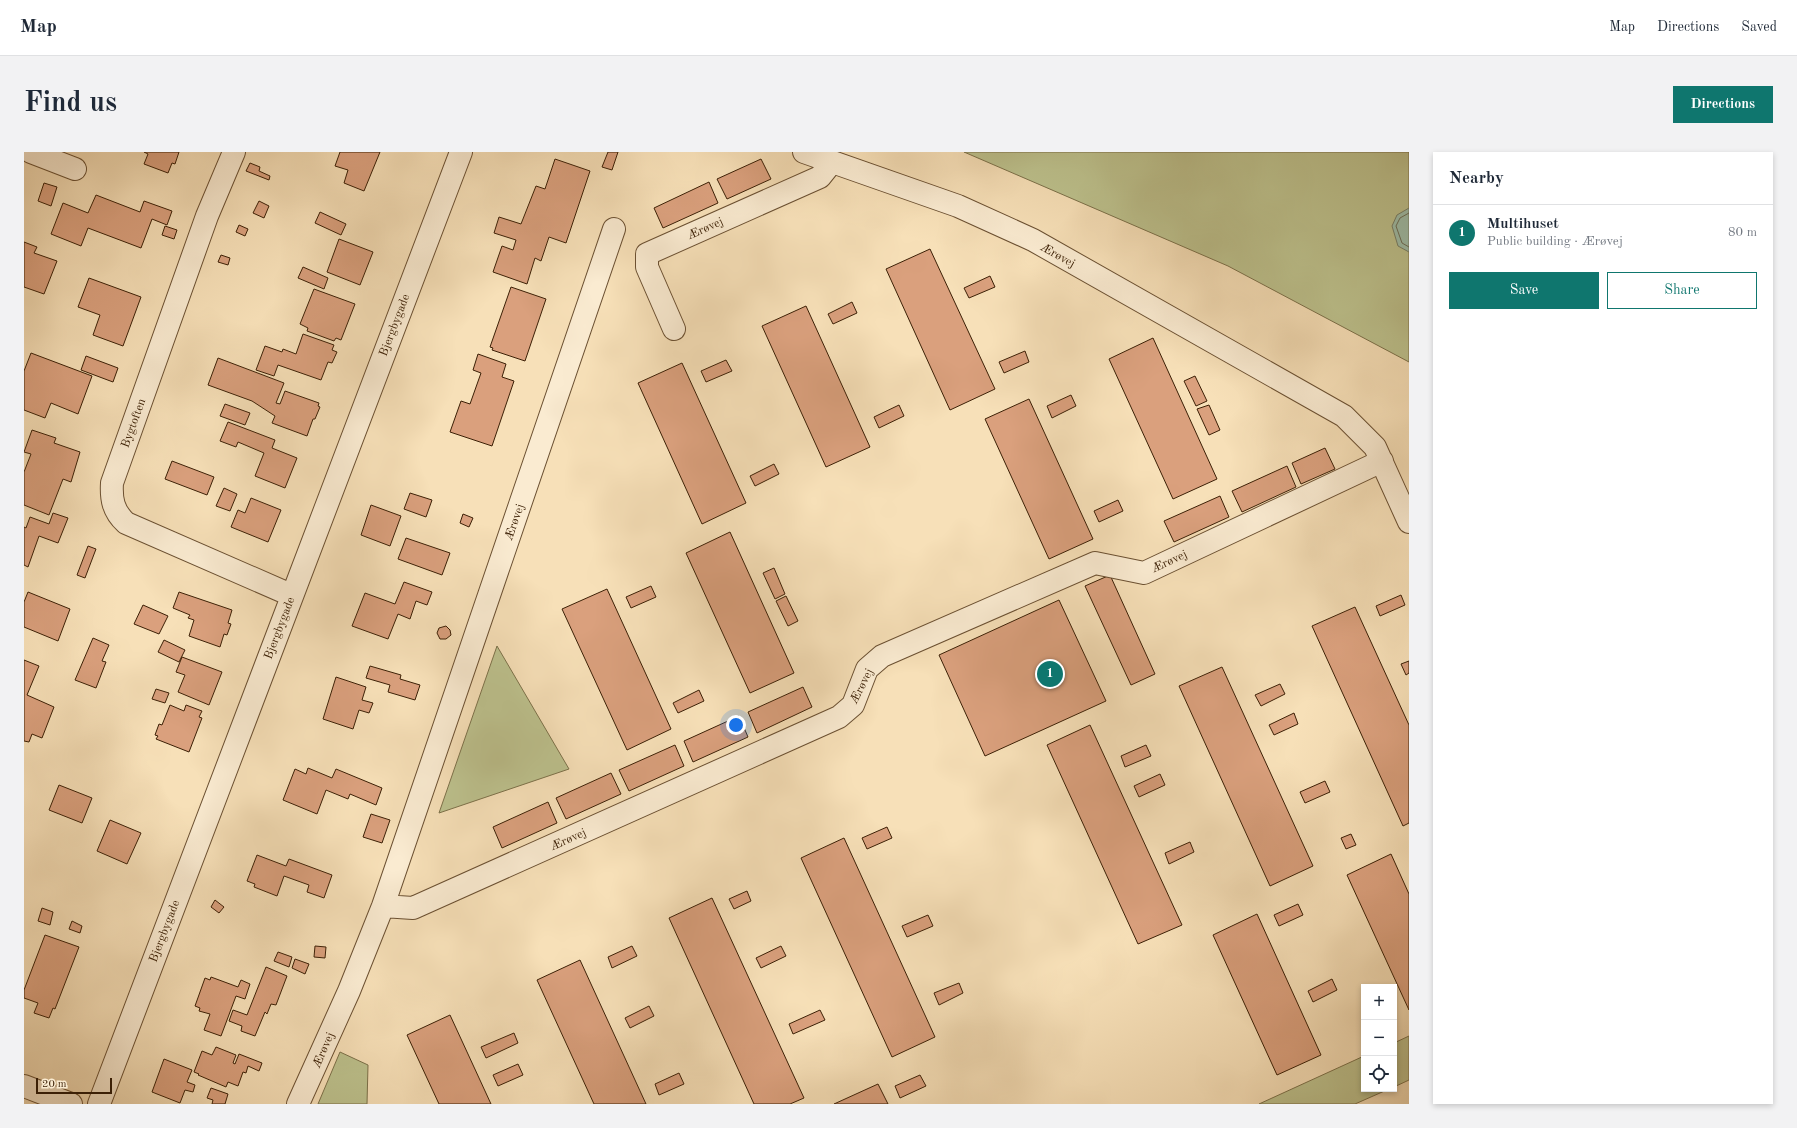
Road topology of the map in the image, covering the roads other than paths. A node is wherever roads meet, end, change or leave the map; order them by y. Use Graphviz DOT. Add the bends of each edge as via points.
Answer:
graph roads {
  1 [pos="31,152"];
  2 [pos="234,152"];
  3 [pos="461,152"];
  4 [pos="804,152"];
  5 [pos="832,162"];
  6 [pos="75,169"];
  7 [pos="614,229"];
  8 [pos="674,329"];
  9 [pos="1382,461"];
  10 [pos="1409,522"];
  11 [pos="291,595"];
  12 [pos="383,906"];
  13 [pos="24,1086"];
  14 [pos="72,1104"];
  15 [pos="98,1104"];
  16 [pos="298,1104"];
  1 -- 6 [label="street"];
  2 -- 11 [label="street, Bygtoften" via="207,216 112,483 111,496 114,508 126,523"];
  3 -- 11 [label="street, Bjergbygade"];
  4 -- 5 [label="street, Ærøvej"];
  5 -- 8 [label="street, Ærøvej" via="820,177 647,254 647,267"];
  5 -- 9 [label="street, Ærøvej" via="958,206 1032,240 1344,416 1375,447"];
  7 -- 12 [label="street, Ærøvej"];
  9 -- 10 [label="street, Ærøvej"];
  9 -- 12 [label="street, Ærøvej" via="1144,573 1096,563 882,656 867,669 853,705 839,717 413,908"];
  11 -- 15 [label="street, Bjergbygade"];
  12 -- 16 [label="street, Ærøvej" via="349,991"];
  13 -- 14 [label="street"];
}
